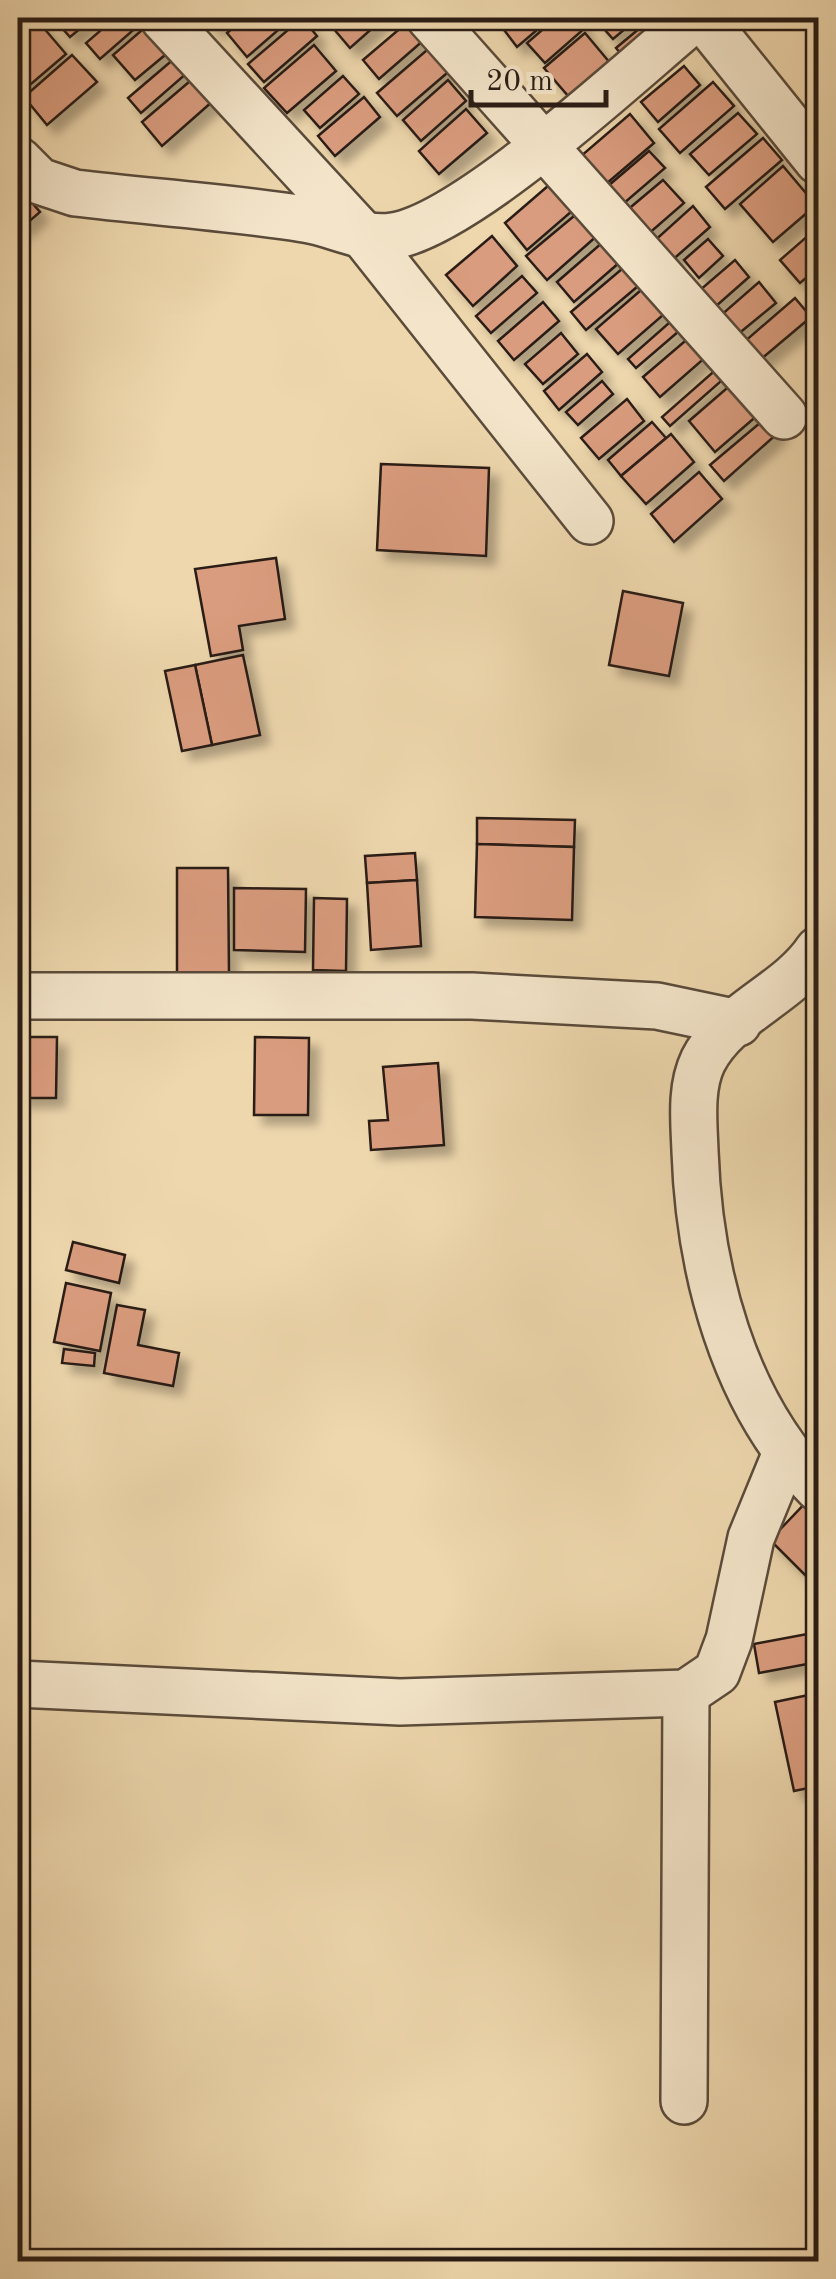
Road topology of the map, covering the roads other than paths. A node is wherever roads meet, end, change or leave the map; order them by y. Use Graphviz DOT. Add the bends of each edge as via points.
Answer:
graph roads {
  1 [pos="163,18"];
  2 [pos="430,18"];
  3 [pos="695,18"];
  4 [pos="703,18"];
  5 [pos="542,146"];
  6 [pos="18,160"];
  7 [pos="818,161"];
  8 [pos="363,235"];
  9 [pos="784,416"];
  10 [pos="590,521"];
  11 [pos="818,950"];
  12 [pos="18,996"];
  13 [pos="738,1023"];
  14 [pos="785,1455"];
  15 [pos="818,1488"];
  16 [pos="18,1684"];
  17 [pos="686,1693"];
  18 [pos="684,2101"];
  1 -- 8 [label="street"];
  2 -- 5 [label="street"];
  3 -- 5 [label="street"];
  4 -- 7 [label="street"];
  5 -- 8 [label="street" via="435,222 388,237"];
  5 -- 9 [label="street"];
  6 -- 8 [label="street" via="40,181 76,193 307,219"];
  8 -- 10 [label="street"];
  11 -- 13 [label="street"];
  12 -- 13 [label="street" via="472,996 672,1008"];
  13 -- 14 [label="street" via="715,1041 698,1071 696,1183 704,1255 722,1325"];
  14 -- 15 [label="street"];
  14 -- 17 [label="street" via="751,1538 717,1672"];
  16 -- 17 [label="street" via="400,1702"];
  17 -- 18 [label="street"];
}
